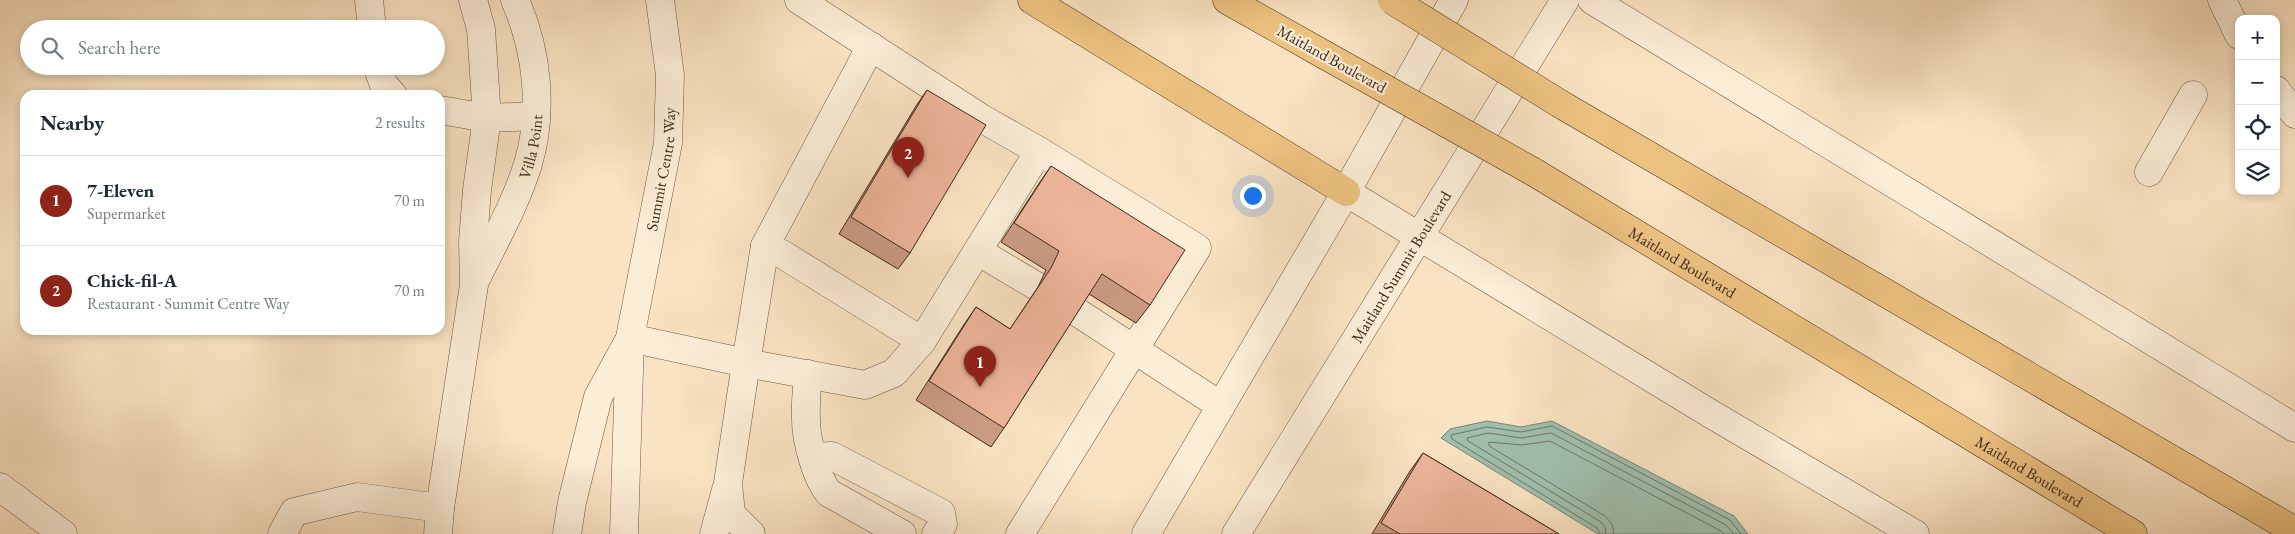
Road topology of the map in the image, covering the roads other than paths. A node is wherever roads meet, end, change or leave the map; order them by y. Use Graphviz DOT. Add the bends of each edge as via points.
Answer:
graph roads {
  1 [pos="369,0"];
  2 [pos="473,0"];
  3 [pos="515,0"];
  4 [pos="660,0"];
  5 [pos="799,0"];
  6 [pos="1032,0"];
  7 [pos="1227,0"];
  8 [pos="1392,0"];
  9 [pos="1454,0"];
  10 [pos="1565,0"];
  11 [pos="1592,0"];
  12 [pos="2222,0"];
  13 [pos="371,20"];
  14 [pos="2235,27"];
  15 [pos="871,46"];
  16 [pos="380,75"];
  17 [pos="389,90"];
  18 [pos="2193,95"];
  19 [pos="2280,95"];
  20 [pos="445,111"];
  21 [pos="2295,114"];
  22 [pos="536,116"];
  23 [pos="487,118"];
  24 [pos="1039,151"];
  25 [pos="2149,172"];
  26 [pos="1346,192"];
  27 [pos="1420,237"];
  28 [pos="765,246"];
  29 [pos="978,252"];
  30 [pos="1031,276"];
  31 [pos="474,285"];
  32 [pos="1090,311"];
  33 [pos="630,338"];
  34 [pos="922,342"];
  35 [pos="1136,349"];
  36 [pos="746,362"];
  37 [pos="808,374"];
  38 [pos="1221,406"];
  39 [pos="2295,428"];
  40 [pos="814,457"];
  41 [pos="728,483"];
  42 [pos="0,487"];
  43 [pos="439,521"];
  44 [pos="2295,532"];
  45 [pos="63,534"];
  46 [pos="282,534"];
  47 [pos="567,534"];
  48 [pos="624,534"];
  49 [pos="714,534"];
  50 [pos="751,534"];
  51 [pos="902,534"];
  52 [pos="936,534"];
  53 [pos="1020,534"];
  54 [pos="1146,534"];
  55 [pos="1236,534"];
  56 [pos="1915,534"];
  57 [pos="2133,534"];
  1 -- 13 [label="street"];
  2 -- 23 [label="street, Villa Point" via="481,29"];
  3 -- 22 [label="street, Villa Point" via="524,21 536,78"];
  4 -- 33 [label="street, Summit Centre Way" via="670,75 668,144"];
  5 -- 15 [label="street"];
  6 -- 26 [label="highway"];
  7 -- 57 [label="highway, Maitland Boulevard, bridge" via="1532,171"];
  8 -- 44 [label="highway, bridge" via="1562,105"];
  9 -- 26 [label="street"];
  10 -- 27 [label="street, Maitland Summit Boulevard"];
  11 -- 39 [label="street"];
  12 -- 14 [label="street"];
  15 -- 24 [label="street" via="981,118"];
  15 -- 28 [label="street"];
  16 -- 17 [label="street"];
  18 -- 25 [label="street"];
  19 -- 21 [label="street"];
  20 -- 23 [label="street"];
  22 -- 23 [label="street"];
  22 -- 31 [label="street, Villa Point" via="528,164"];
  23 -- 31 [label="street, Villa Point" via="476,190"];
  24 -- 29 [label="street"];
  24 -- 35 [label="street" via="1077,187 1147,230 1197,248"];
  26 -- 27 [label="street"];
  26 -- 38 [label="street"];
  27 -- 55 [label="street, Maitland Summit Boulevard"];
  27 -- 56 [label="street"];
  28 -- 34 [label="street"];
  28 -- 36 [label="street"];
  29 -- 30 [label="street"];
  29 -- 34 [label="street"];
  31 -- 43 [label="street, Villa Point"];
  32 -- 35 [label="street"];
  33 -- 36 [label="street"];
  33 -- 47 [label="street, Summit Centre Way" via="598,397"];
  33 -- 48 [label="street, Summit Centre Way"];
  34 -- 37 [label="street" via="894,373 864,385"];
  35 -- 38 [label="street"];
  35 -- 53 [label="street"];
  36 -- 37 [label="street"];
  36 -- 41 [label="street"];
  37 -- 40 [label="street" via="806,422"];
  38 -- 54 [label="street"];
  40 -- 51 [label="street" via="820,480 829,493"];
  40 -- 52 [label="street" via="832,456 941,513 943,524"];
  41 -- 49 [label="street"];
  41 -- 50 [label="street" via="731,514"];
  42 -- 45 [label="street"];
  43 -- 46 [label="street" via="356,497 294,512"];
}
